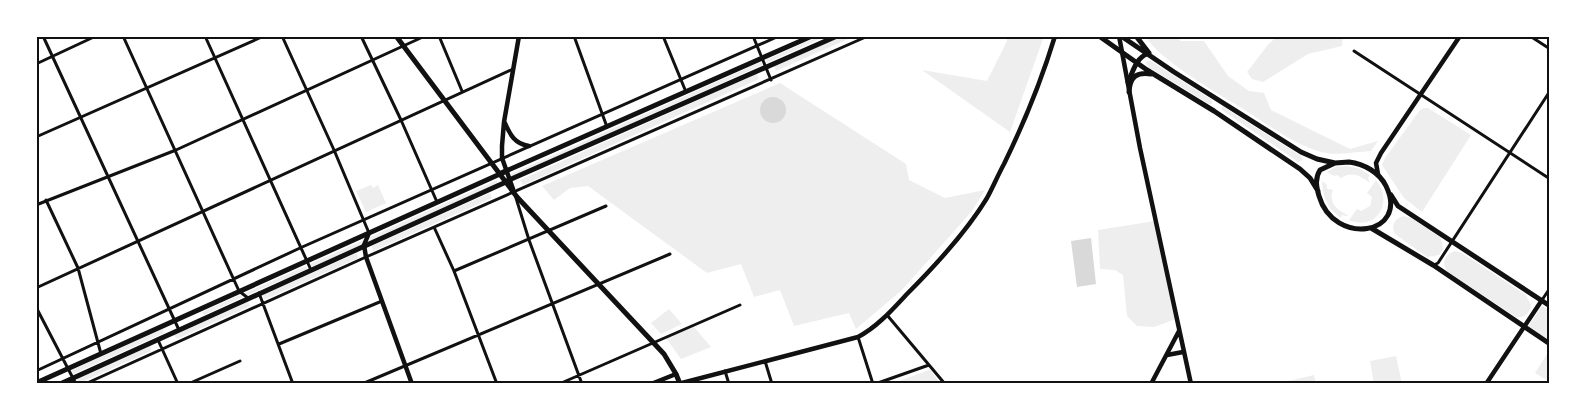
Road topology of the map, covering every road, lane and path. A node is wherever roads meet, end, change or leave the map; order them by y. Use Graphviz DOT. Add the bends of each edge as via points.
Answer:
graph roads {
  1 [pos="43,36"];
  2 [pos="96,36"];
  3 [pos="123,36"];
  4 [pos="205,36"];
  5 [pos="264,36"];
  6 [pos="282,36"];
  7 [pos="361,36"];
  8 [pos="396,36"];
  9 [pos="425,36"];
  10 [pos="439,36"];
  11 [pos="519,36"];
  12 [pos="574,36"];
  13 [pos="663,36"];
  14 [pos="753,36"];
  15 [pos="779,36"];
  16 [pos="812,36"];
  17 [pos="837,36"];
  18 [pos="868,36"];
  19 [pos="1055,36"];
  20 [pos="1099,36"];
  21 [pos="1120,36"];
  22 [pos="1136,36"];
  23 [pos="1460,36"];
  24 [pos="1530,36"];
  25 [pos="757,46"];
  26 [pos="404,47"];
  27 [pos="1550,49"];
  28 [pos="1354,51"];
  29 [pos="1122,53"];
  30 [pos="52,56"];
  31 [pos="1150,56"];
  32 [pos="215,59"];
  33 [pos="763,59"];
  34 [pos="373,61"];
  35 [pos="36,64"];
  36 [pos="1137,64"];
  37 [pos="766,68"];
  38 [pos="513,69"];
  39 [pos="1152,74"];
  40 [pos="681,79"];
  41 [pos="772,80"];
  42 [pos="1128,82"];
  43 [pos="146,89"];
  44 [pos="307,91"];
  45 [pos="1550,91"];
  46 [pos="462,92"];
  47 [pos="1129,92"];
  48 [pos="686,93"];
  49 [pos="1421,95"];
  50 [pos="1221,100"];
  51 [pos="443,101"];
  52 [pos="1214,111"];
  53 [pos="602,114"];
  54 [pos="81,118"];
  55 [pos="242,119"];
  56 [pos="401,120"];
  57 [pos="504,122"];
  58 [pos="607,127"];
  59 [pos="36,137"];
  60 [pos="529,146"];
  61 [pos="176,150"];
  62 [pos="334,150"];
  63 [pos="1511,154"];
  64 [pos="502,158"];
  65 [pos="491,163"];
  66 [pos="1335,163"];
  67 [pos="503,173"];
  68 [pos="1378,175"];
  69 [pos="108,178"];
  70 [pos="1550,179"];
  71 [pos="270,181"];
  72 [pos="508,181"];
  73 [pos="498,186"];
  74 [pos="431,190"];
  75 [pos="1318,191"];
  76 [pos="1388,191"];
  77 [pos="514,192"];
  78 [pos="46,200"];
  79 [pos="437,202"];
  80 [pos="36,205"];
  81 [pos="606,206"];
  82 [pos="202,211"];
  83 [pos="364,220"];
  84 [pos="434,227"];
  85 [pos="1372,228"];
  86 [pos="549,231"];
  87 [pos="369,233"];
  88 [pos="529,240"];
  89 [pos="138,241"];
  90 [pos="1452,241"];
  91 [pos="364,245"];
  92 [pos="300,248"];
  93 [pos="670,254"];
  94 [pos="366,257"];
  95 [pos="306,260"];
  96 [pos="1437,266"];
  97 [pos="78,268"];
  98 [pos="311,270"];
  99 [pos="454,270"];
  100 [pos="234,279"];
  101 [pos="599,284"];
  102 [pos="36,288"];
  103 [pos="1550,288"];
  104 [pos="239,291"];
  105 [pos="259,293"];
  106 [pos="248,298"];
  107 [pos="1542,300"];
  108 [pos="382,302"];
  109 [pos="264,303"];
  110 [pos="554,303"];
  111 [pos="740,305"];
  112 [pos="1550,306"];
  113 [pos="36,307"];
  114 [pos="170,310"];
  115 [pos="886,315"];
  116 [pos="174,320"];
  117 [pos="1524,327"];
  118 [pos="179,330"];
  119 [pos="1179,331"];
  120 [pos="478,334"];
  121 [pos="858,338"];
  122 [pos="158,340"];
  123 [pos="653,342"];
  124 [pos="98,343"];
  125 [pos="279,344"];
  126 [pos="1550,344"];
  127 [pos="162,349"];
  128 [pos="1183,352"];
  129 [pos="1175,353"];
  130 [pos="101,354"];
  131 [pos="1167,354"];
  132 [pos="63,359"];
  133 [pos="240,361"];
  134 [pos="765,361"];
  135 [pos="1186,361"];
  136 [pos="929,365"];
  137 [pos="406,366"];
  138 [pos="68,368"];
  139 [pos="36,371"];
  140 [pos="724,371"];
  141 [pos="676,374"];
  142 [pos="579,376"];
  143 [pos="74,381"];
  144 [pos="36,383"];
  145 [pos="60,384"];
  146 [pos="85,384"];
  147 [pos="178,384"];
  148 [pos="188,384"];
  149 [pos="293,384"];
  150 [pos="362,384"];
  151 [pos="412,384"];
  152 [pos="497,384"];
  153 [pos="559,384"];
  154 [pos="582,384"];
  155 [pos="651,384"];
  156 [pos="679,384"];
  157 [pos="729,384"];
  158 [pos="772,384"];
  159 [pos="874,384"];
  160 [pos="945,384"];
  161 [pos="1151,384"];
  162 [pos="1190,384"];
  163 [pos="1486,384"];
  1 -- 30 [label="street"];
  2 -- 30 [label="street"];
  3 -- 43 [label="street"];
  4 -- 32 [label="street"];
  5 -- 32 [label="street"];
  6 -- 44 [label="street"];
  7 -- 34 [label="street"];
  8 -- 26 [label="main road"];
  9 -- 26 [label="street"];
  10 -- 46 [label="street"];
  11 -- 38 [label="main road"];
  12 -- 53 [label="street"];
  13 -- 40 [label="street"];
  14 -- 25 [label="street"];
  15 -- 25 [label="street"];
  16 -- 33 [label="main road"];
  17 -- 37 [label="main road"];
  18 -- 41 [label="street"];
  19 -- 115 [label="main road" via="1024,124 987,198 927,274"];
  20 -- 29 [label="main road"];
  21 -- 29 [label="main road"];
  21 -- 31 [label="main road"];
  22 -- 31 [label="main road"];
  23 -- 49 [label="main road"];
  24 -- 27 [label="street"];
  25 -- 33 [label="street"];
  25 -- 40 [label="street"];
  26 -- 34 [label="street"];
  26 -- 51 [label="main road"];
  28 -- 49 [label="street"];
  29 -- 36 [label="main road"];
  29 -- 42 [label="main road"];
  30 -- 35 [label="street"];
  30 -- 54 [label="street"];
  31 -- 36 [label="main road" via="1142,56"];
  31 -- 50 [label="main road"];
  32 -- 43 [label="street"];
  32 -- 55 [label="street"];
  33 -- 37 [label="street"];
  33 -- 48 [label="main road"];
  34 -- 44 [label="street"];
  34 -- 56 [label="street"];
  36 -- 39 [label="main road"];
  36 -- 42 [label="main road"];
  37 -- 41 [label="street"];
  37 -- 72 [label="main road"];
  38 -- 46 [label="street"];
  38 -- 57 [label="main road"];
  39 -- 47 [label="main road" via="1144,73 1133,78"];
  39 -- 52 [label="main road"];
  40 -- 48 [label="street"];
  40 -- 53 [label="street"];
  41 -- 77 [label="street"];
  42 -- 47 [label="main road"];
  43 -- 54 [label="street"];
  43 -- 61 [label="street"];
  44 -- 55 [label="street"];
  44 -- 62 [label="street"];
  45 -- 63 [label="street"];
  46 -- 51 [label="street"];
  47 -- 119 [label="main road"];
  48 -- 58 [label="main road"];
  49 -- 63 [label="street"];
  49 -- 68 [label="main road" via="1377,159"];
  50 -- 52 [label="main road"];
  50 -- 66 [label="main road" via="1301,152"];
  51 -- 56 [label="street"];
  51 -- 65 [label="main road"];
  52 -- 75 [label="main road" via="1300,169"];
  53 -- 58 [label="street"];
  53 -- 60 [label="street"];
  54 -- 59 [label="street"];
  54 -- 69 [label="street"];
  55 -- 61 [label="street"];
  55 -- 71 [label="street"];
  56 -- 62 [label="street"];
  56 -- 74 [label="street"];
  57 -- 60 [label="main road" via="512,137"];
  57 -- 64 [label="main road"];
  58 -- 67 [label="main road"];
  60 -- 64 [label="street"];
  61 -- 69 [label="street"];
  61 -- 82 [label="street"];
  62 -- 71 [label="street"];
  62 -- 83 [label="street"];
  63 -- 70 [label="street"];
  63 -- 90 [label="street"];
  64 -- 65 [label="street"];
  64 -- 67 [label="main road"];
  65 -- 67 [label="main road"];
  65 -- 74 [label="street"];
  66 -- 68 [label="main road" via="1361,164"];
  66 -- 75 [label="main road" via="1323,167 1318,173"];
  67 -- 72 [label="main road"];
  67 -- 73 [label="main road"];
  67 -- 79 [label="main road"];
  68 -- 76 [label="main road"];
  69 -- 78 [label="street"];
  69 -- 89 [label="street"];
  71 -- 82 [label="street"];
  71 -- 92 [label="street"];
  72 -- 73 [label="main road"];
  72 -- 77 [label="main road"];
  73 -- 91 [label="main road"];
  74 -- 79 [label="street"];
  74 -- 83 [label="street"];
  75 -- 85 [label="main road" via="1325,210 1339,224 1355,229"];
  76 -- 85 [label="main road" via="1389,213"];
  76 -- 90 [label="main road" via="1398,206"];
  77 -- 84 [label="street"];
  77 -- 86 [label="main road"];
  77 -- 88 [label="street"];
  78 -- 80 [label="street"];
  78 -- 97 [label="street"];
  79 -- 87 [label="main road"];
  81 -- 86 [label="street"];
  82 -- 89 [label="street"];
  82 -- 100 [label="street"];
  83 -- 87 [label="street"];
  83 -- 92 [label="street"];
  84 -- 94 [label="street"];
  84 -- 99 [label="street"];
  85 -- 96 [label="main road"];
  86 -- 88 [label="street"];
  86 -- 101 [label="main road"];
  87 -- 91 [label="main road"];
  87 -- 95 [label="main road"];
  88 -- 99 [label="street"];
  88 -- 110 [label="street"];
  89 -- 97 [label="street"];
  89 -- 114 [label="street"];
  90 -- 96 [label="street"];
  90 -- 107 [label="main road"];
  91 -- 94 [label="main road"];
  91 -- 98 [label="main road"];
  92 -- 95 [label="street"];
  92 -- 100 [label="street"];
  93 -- 101 [label="street"];
  94 -- 108 [label="main road"];
  94 -- 109 [label="street"];
  95 -- 98 [label="street"];
  95 -- 104 [label="main road"];
  96 -- 117 [label="main road"];
  97 -- 102 [label="street"];
  97 -- 124 [label="street"];
  98 -- 105 [label="main road"];
  99 -- 120 [label="street"];
  100 -- 104 [label="street"];
  100 -- 114 [label="street"];
  101 -- 110 [label="street"];
  101 -- 123 [label="main road"];
  103 -- 107 [label="street"];
  104 -- 106 [label="street"];
  104 -- 116 [label="main road"];
  105 -- 106 [label="main road"];
  105 -- 109 [label="street"];
  106 -- 118 [label="main road"];
  107 -- 112 [label="main road"];
  107 -- 117 [label="main road"];
  108 -- 125 [label="street"];
  108 -- 137 [label="main road"];
  109 -- 125 [label="street"];
  109 -- 127 [label="street"];
  110 -- 120 [label="street"];
  110 -- 142 [label="street"];
  111 -- 123 [label="street"];
  113 -- 132 [label="street"];
  114 -- 116 [label="street"];
  114 -- 124 [label="street"];
  115 -- 121 [label="main road"];
  115 -- 136 [label="street"];
  116 -- 118 [label="street"];
  116 -- 130 [label="main road"];
  117 -- 126 [label="main road"];
  117 -- 163 [label="main road"];
  118 -- 122 [label="main road"];
  119 -- 128 [label="main road"];
  119 -- 131 [label="main road"];
  120 -- 137 [label="street"];
  120 -- 152 [label="street"];
  121 -- 134 [label="main road"];
  121 -- 159 [label="street"];
  122 -- 127 [label="street"];
  122 -- 143 [label="main road"];
  123 -- 141 [label="main road"];
  123 -- 142 [label="street"];
  124 -- 130 [label="street"];
  124 -- 132 [label="street"];
  125 -- 149 [label="street"];
  127 -- 146 [label="street"];
  127 -- 147 [label="street"];
  128 -- 129 [label="main road"];
  128 -- 135 [label="main road"];
  129 -- 131 [label="main road"];
  129 -- 135 [label="main road"];
  130 -- 138 [label="main road"];
  131 -- 161 [label="main road"];
  132 -- 138 [label="street"];
  132 -- 139 [label="street"];
  133 -- 148 [label="street"];
  134 -- 140 [label="main road"];
  134 -- 158 [label="street"];
  135 -- 162 [label="main road"];
  136 -- 159 [label="street"];
  136 -- 160 [label="street"];
  137 -- 150 [label="street"];
  137 -- 151 [label="main road"];
  138 -- 143 [label="street"];
  138 -- 144 [label="main road"];
  140 -- 156 [label="main road"];
  140 -- 157 [label="street"];
  141 -- 155 [label="main road"];
  141 -- 156 [label="main road"];
  142 -- 153 [label="street"];
  142 -- 154 [label="street"];
  143 -- 145 [label="main road"];
}
